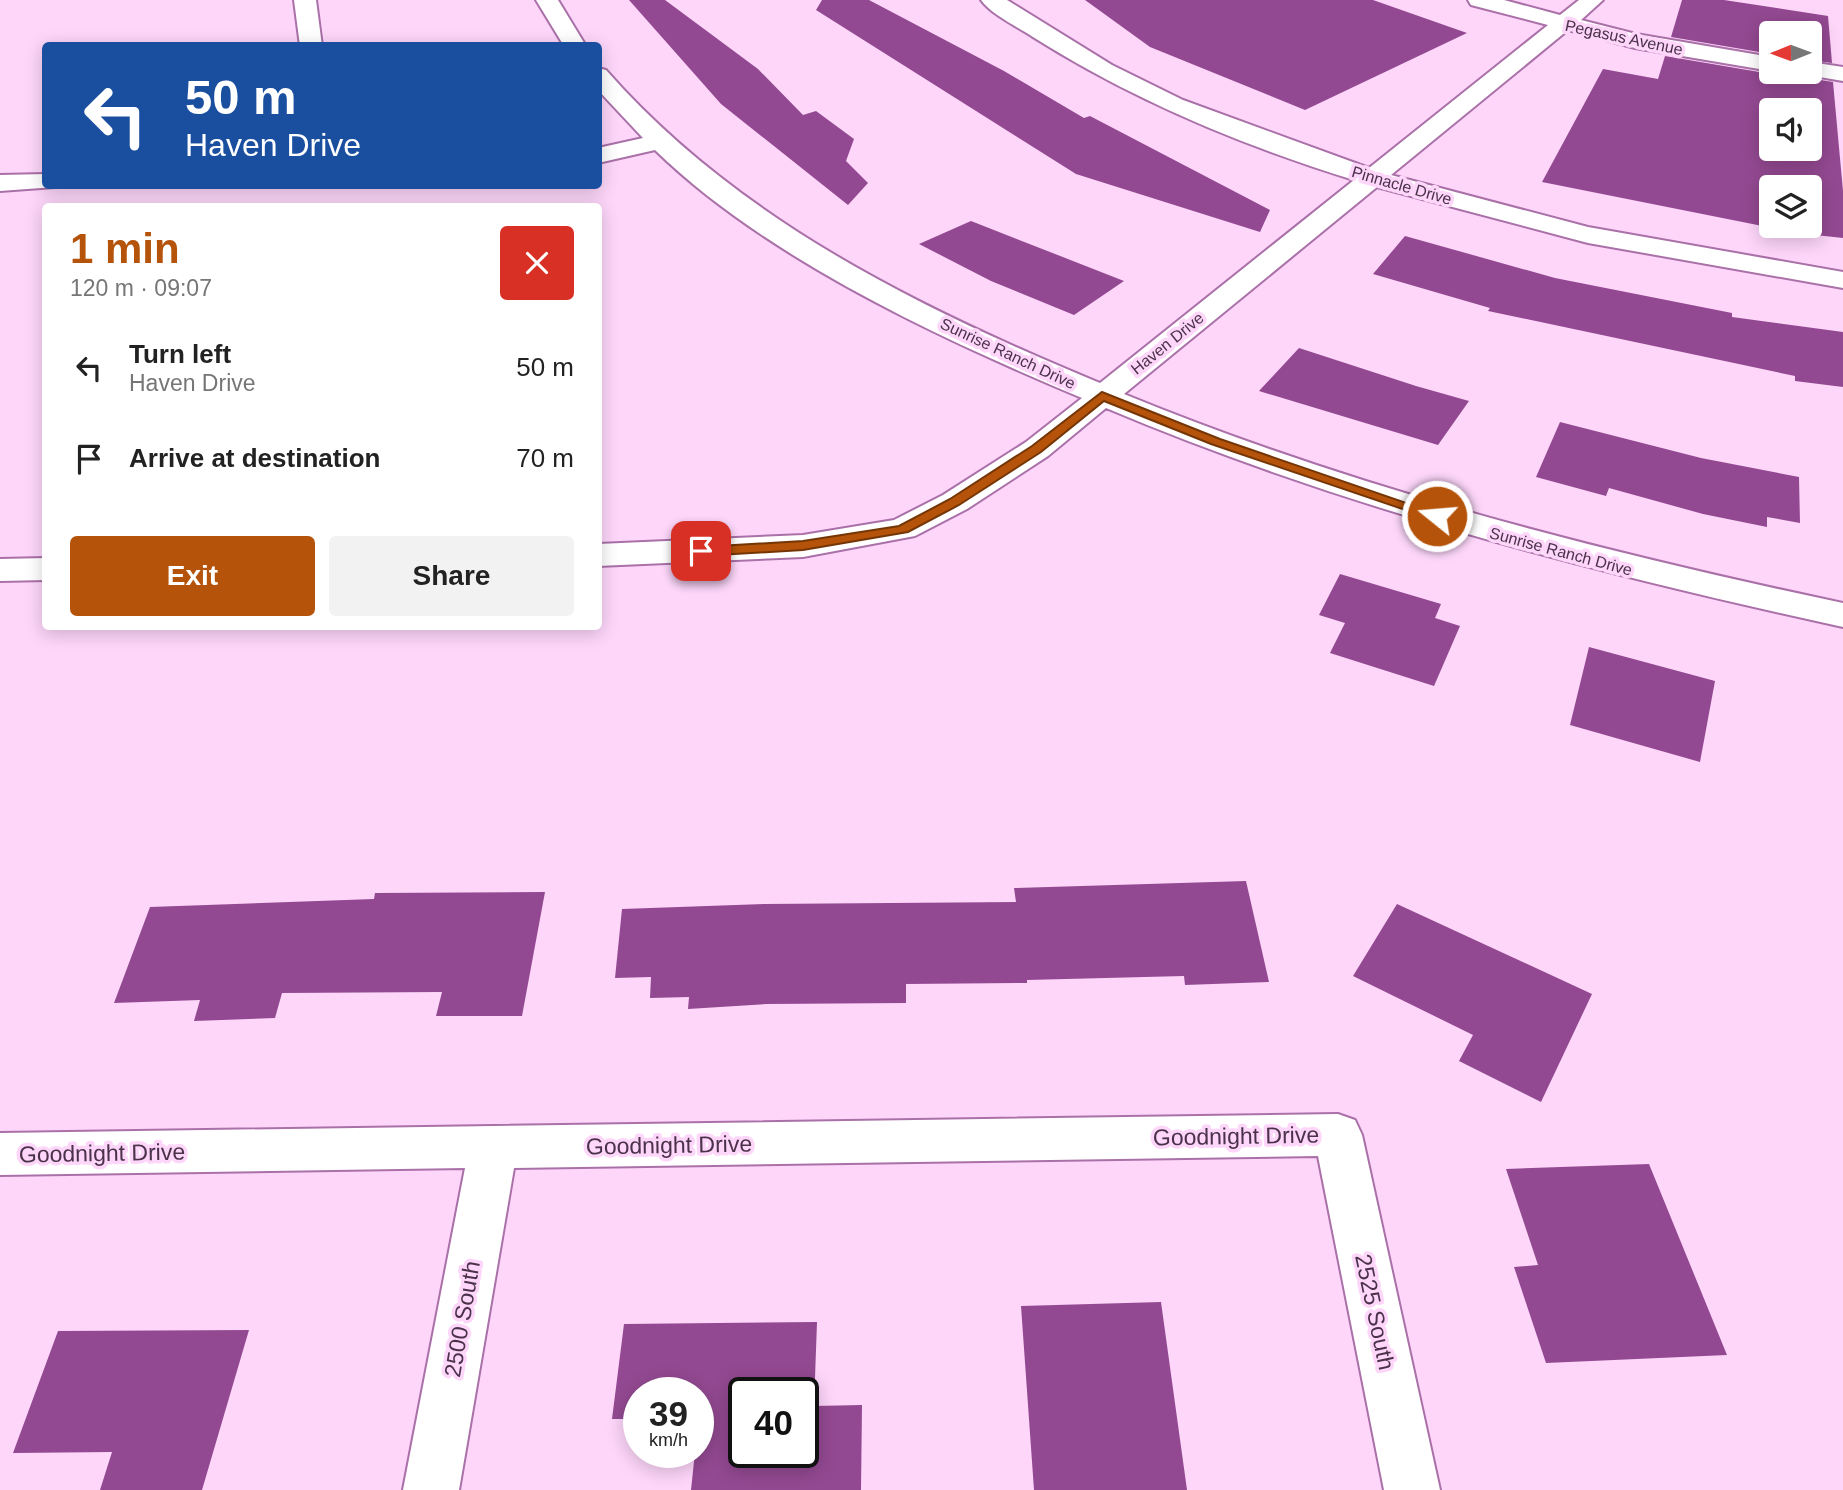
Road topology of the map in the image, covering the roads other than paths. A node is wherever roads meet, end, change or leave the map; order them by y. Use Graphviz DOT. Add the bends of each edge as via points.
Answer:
graph roads {
  1 [pos="305,0"];
  2 [pos="547,0"];
  3 [pos="992,0"];
  4 [pos="1479,0"];
  5 [pos="1592,0"];
  6 [pos="1562,24"];
  7 [pos="310,42"];
  8 [pos="573,42"];
  9 [pos="1759,62"];
  10 [pos="1822,71"];
  11 [pos="1843,74"];
  12 [pos="602,79"];
  13 [pos="661,141"];
  14 [pos="602,155"];
  15 [pos="1372,178"];
  16 [pos="42,182"];
  17 [pos="0,183"];
  18 [pos="1843,280"];
  19 [pos="1102,396"];
  20 [pos="602,555"];
  21 [pos="42,569"];
  22 [pos="0,570"];
  23 [pos="1843,615"];
  24 [pos="1338,1135"];
  25 [pos="493,1148"];
  26 [pos="0,1154"];
  27 [pos="431,1490"];
  28 [pos="1412,1490"];
  1 -- 7 [label="street"];
  2 -- 8 [label="street"];
  3 -- 15 [label="street, Pinnacle Drive" via="1054,41 1174,105"];
  4 -- 6 [label="street, Pegasus Avenue"];
  5 -- 6 [label="street, Haven Drive"];
  6 -- 9 [label="street, Pegasus Avenue"];
  6 -- 15 [label="street, Haven Drive"];
  10 -- 11 [label="street"];
  12 -- 13 [label="street, Sunrise Ranch Drive"];
  13 -- 14 [label="street"];
  13 -- 19 [label="street, Sunrise Ranch Drive" via="758,217 862,281 977,340"];
  15 -- 18 [label="street, Pinnacle Drive" via="1672,252"];
  15 -- 19 [label="street, Haven Drive"];
  16 -- 17 [label="street"];
  19 -- 20 [label="street, Haven Drive" via="1037,449 903,529 803,546"];
  19 -- 23 [label="street, Sunrise Ranch Drive" via="1311,476 1524,542"];
  21 -- 22 [label="street"];
  24 -- 25 [label="street, Goodnight Drive"];
  24 -- 28 [label="street, 2525 South"];
  25 -- 26 [label="street, Goodnight Drive"];
  25 -- 27 [label="street, 2500 South"];
}
